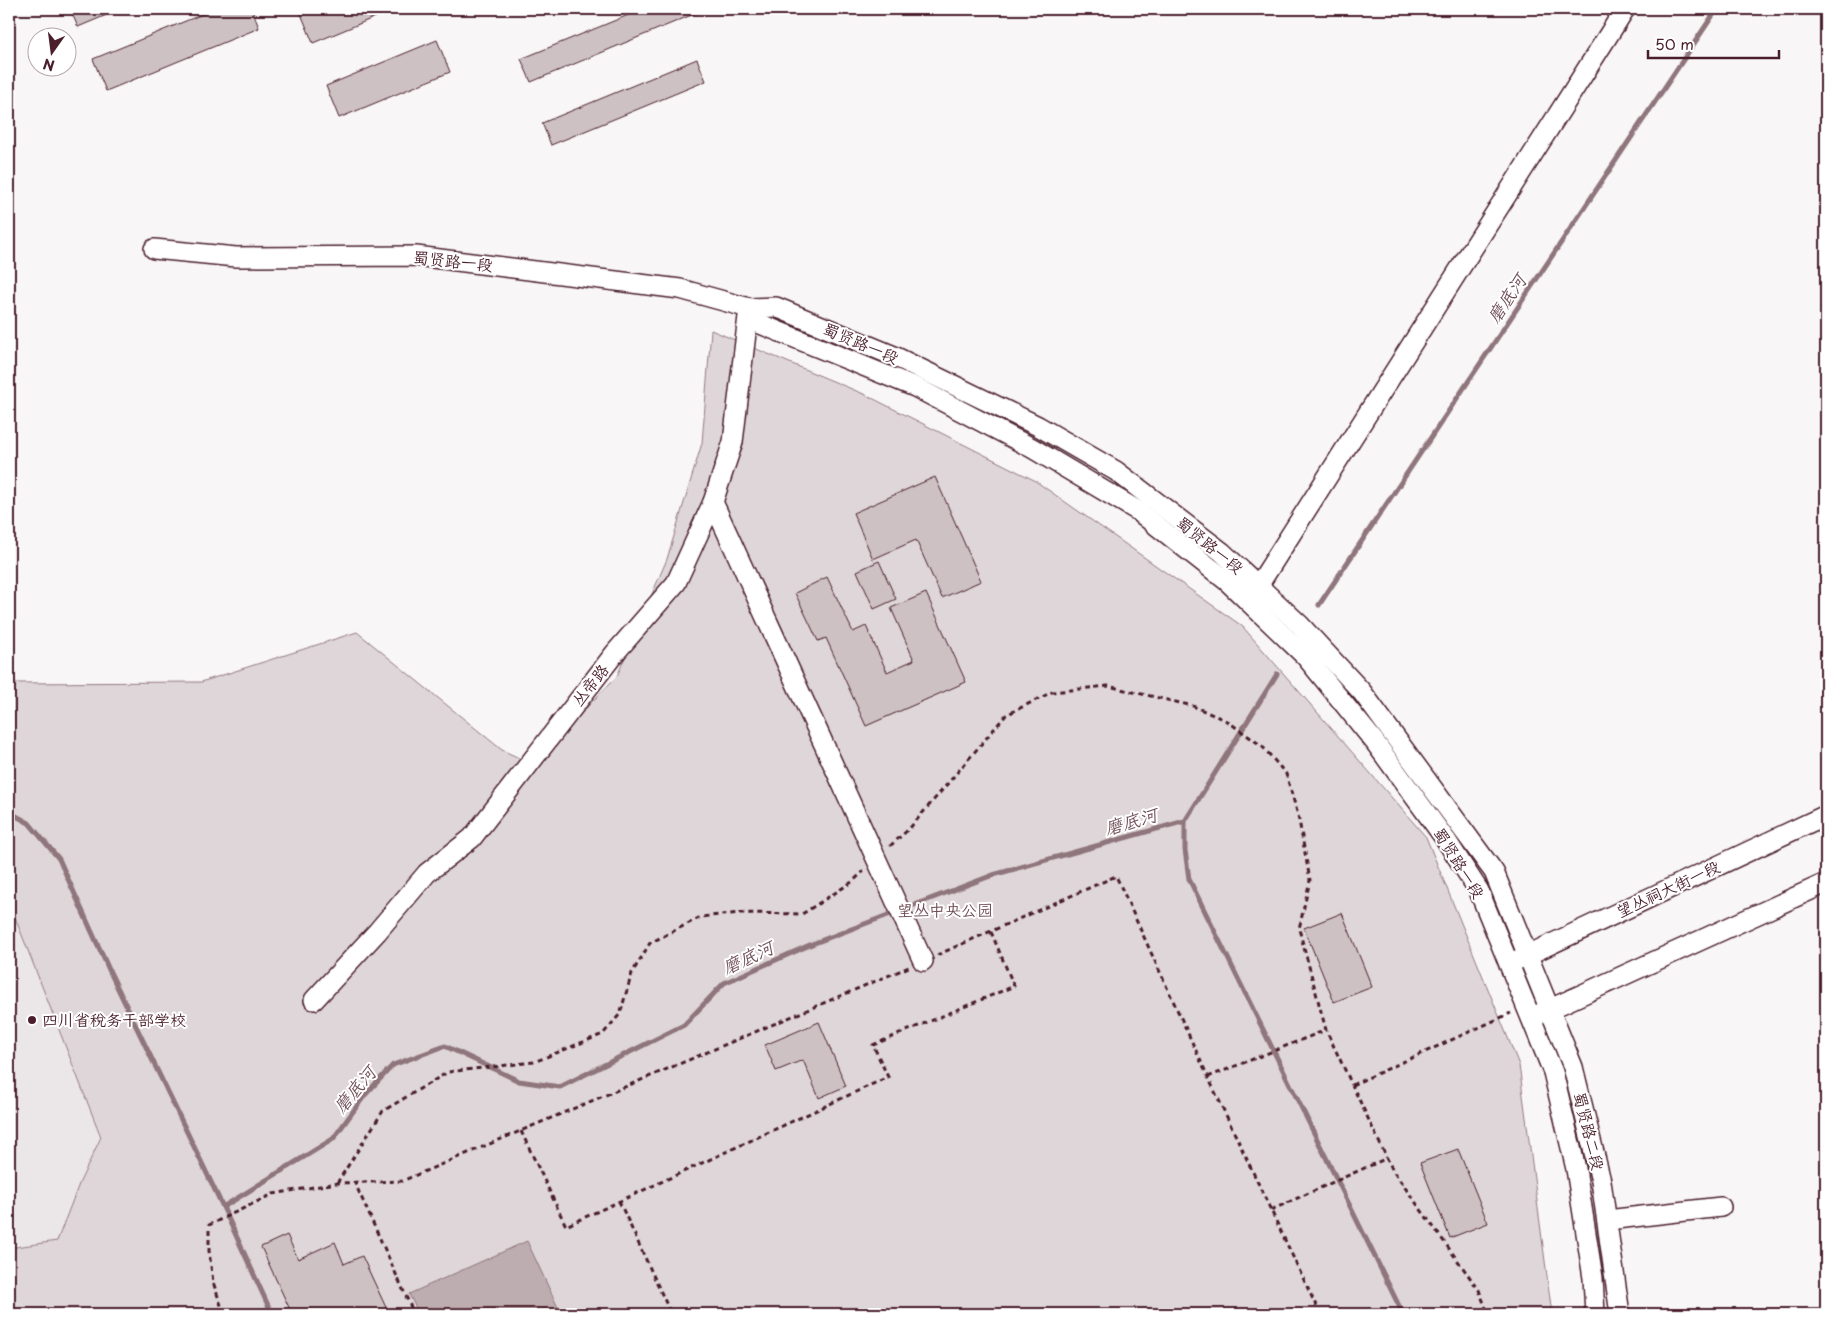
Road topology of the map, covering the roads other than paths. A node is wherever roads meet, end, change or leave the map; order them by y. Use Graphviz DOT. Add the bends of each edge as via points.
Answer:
graph roads {
  1 [pos="1625,9"];
  2 [pos="154,249"];
  3 [pos="749,308"];
  4 [pos="713,502"];
  5 [pos="1258,586"];
  6 [pos="1826,814"];
  7 [pos="1826,883"];
  8 [pos="1518,959"];
  9 [pos="923,961"];
  10 [pos="314,1000"];
  11 [pos="1535,1011"];
  12 [pos="1721,1206"];
  13 [pos="1607,1220"];
  14 [pos="1595,1314"];
  15 [pos="1620,1314"];
  1 -- 5 [label="street"];
  2 -- 3 [label="street, 蜀贤路一段" via="236,256 416,256 680,289"];
  3 -- 4 [label="street, 丛帝路" via="733,442"];
  3 -- 5 [label="street, 蜀贤路一段" via="776,307 894,356 1038,426 1116,471 1222,552"];
  3 -- 8 [label="street, 蜀贤路一段" via="758,323 915,387 1032,448 1138,511 1227,581 1306,657 1374,741 1446,840"];
  4 -- 9 [label="street"];
  4 -- 10 [label="street, 丛帝路" via="676,582 615,653 472,838 426,873"];
  5 -- 8 [label="street, 蜀贤路一段" via="1300,625 1362,692 1494,872"];
  6 -- 8 [label="street, 望丛祠大街一段"];
  7 -- 11 [label="street"];
  8 -- 11 [label="street, 蜀贤路二段"];
  11 -- 13 [label="street, 蜀贤路二段" via="1573,1067 1601,1181"];
  11 -- 14 [label="street, 蜀贤路二段" via="1576,1169 1593,1278"];
  12 -- 13 [label="street"];
  13 -- 15 [label="street, 蜀贤路二段"];
}
